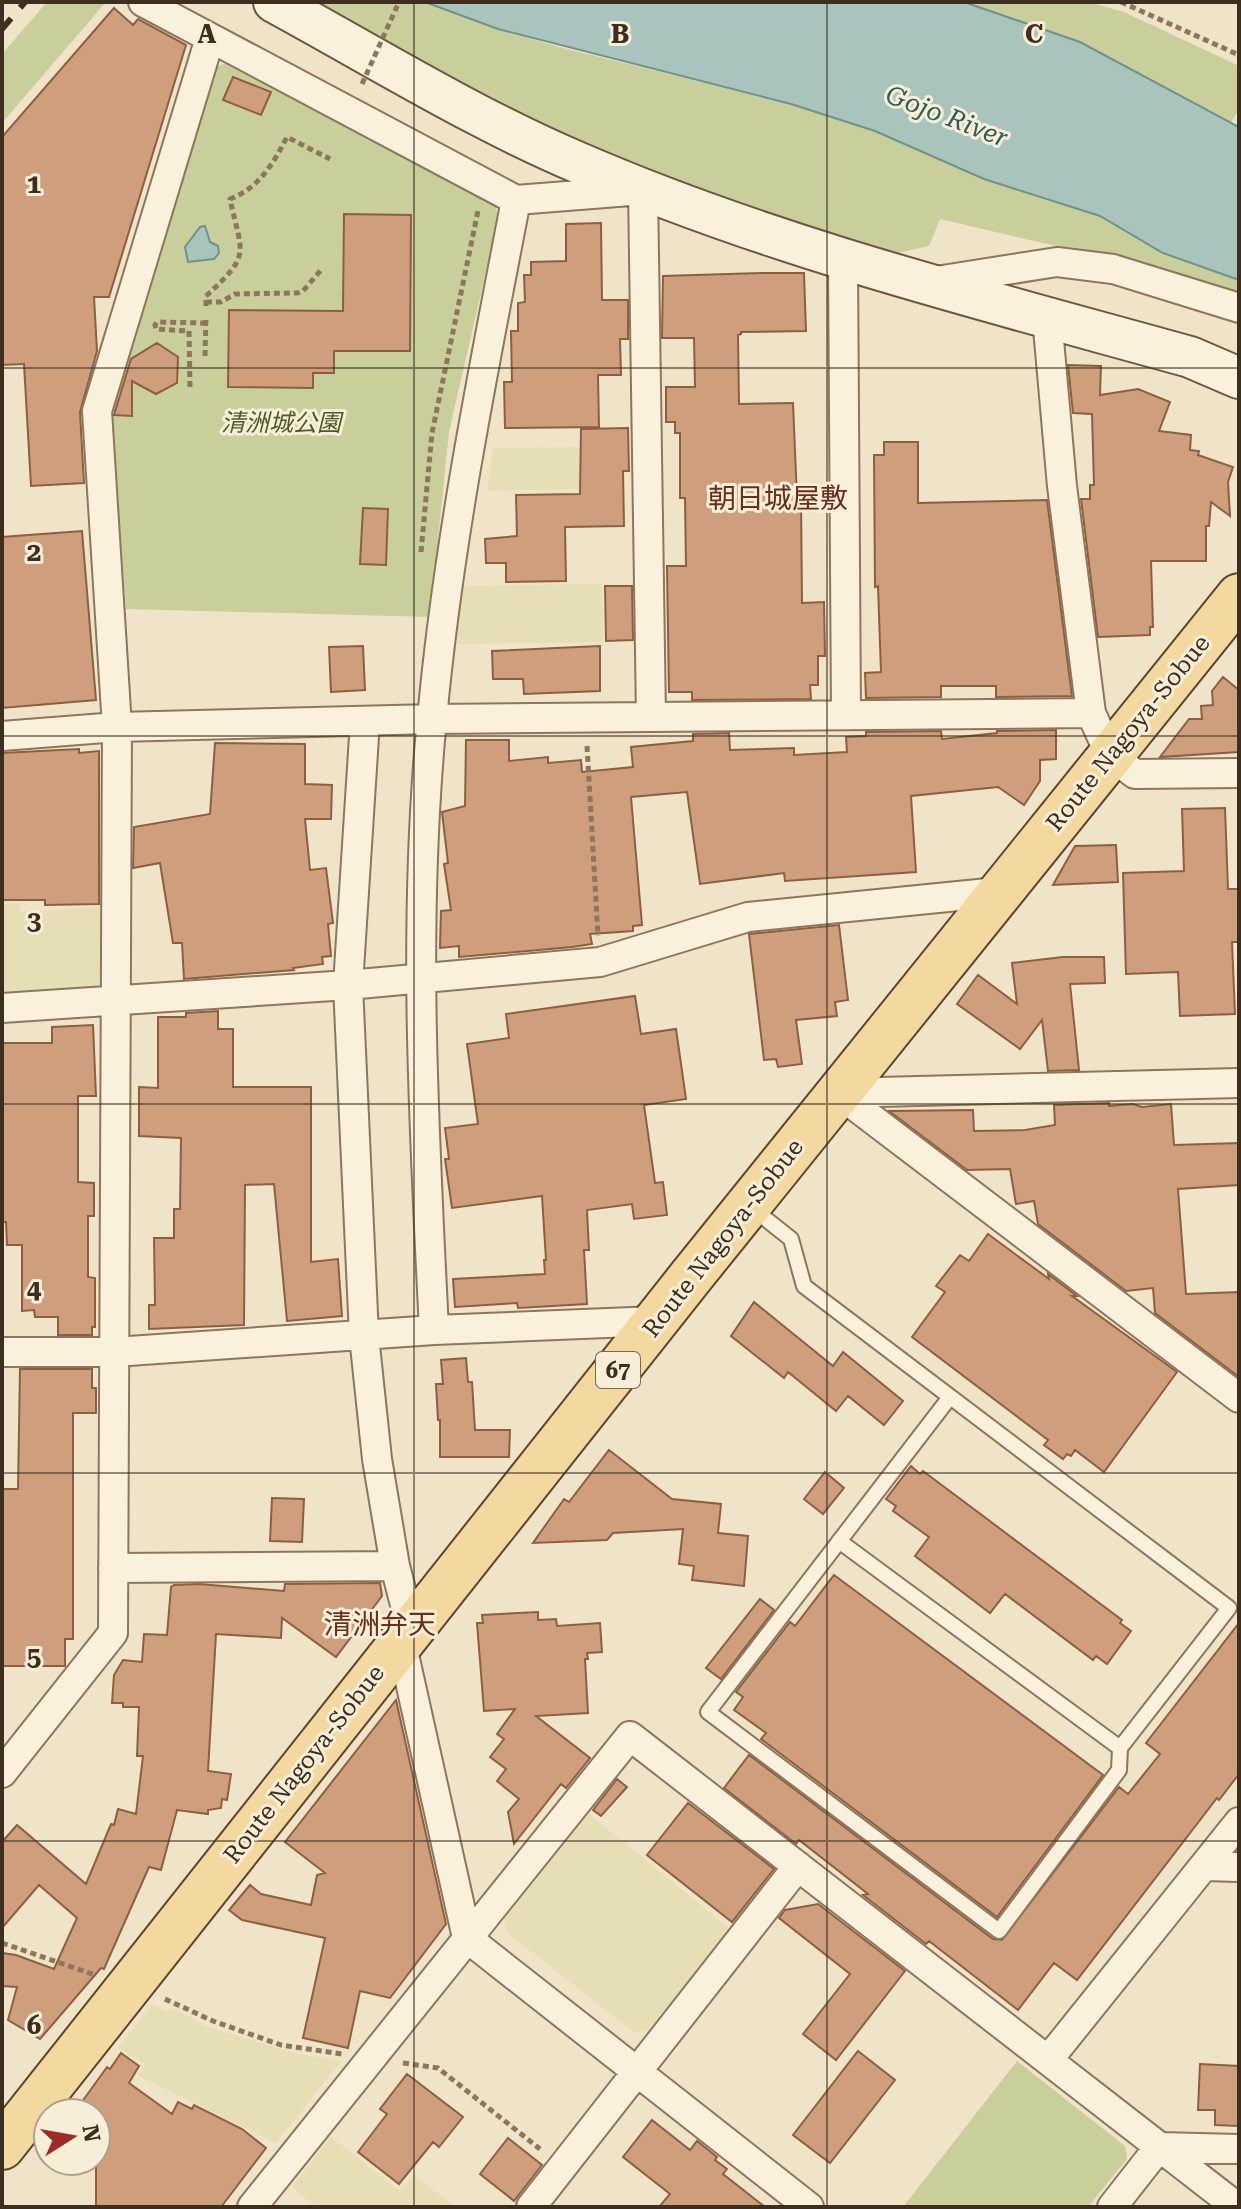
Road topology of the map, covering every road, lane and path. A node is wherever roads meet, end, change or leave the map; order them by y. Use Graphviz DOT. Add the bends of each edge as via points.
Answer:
graph roads {
  1 [pos="143,2"];
  2 [pos="274,2"];
  3 [pos="399,2"];
  4 [pos="1121,2"];
  5 [pos="210,38"];
  6 [pos="1239,55"];
  7 [pos="362,84"];
  8 [pos="330,159"];
  9 [pos="643,190"];
  10 [pos="516,200"];
  11 [pos="843,259"];
  12 [pos="321,270"];
  13 [pos="923,283"];
  14 [pos="1239,308"];
  15 [pos="1047,317"];
  16 [pos="205,356"];
  17 [pos="1239,378"];
  18 [pos="190,387"];
  19 [pos="1239,596"];
  20 [pos="1091,713"];
  21 [pos="846,715"];
  22 [pos="585,717"];
  23 [pos="651,717"];
  24 [pos="432,719"];
  25 [pos="365,721"];
  26 [pos="117,727"];
  27 [pos="2,736"];
  28 [pos="1110,755"];
  29 [pos="1239,773"];
  30 [pos="998,892"];
  31 [pos="600,962"];
  32 [pos="422,977"];
  33 [pos="348,985"];
  34 [pos="116,1000"];
  35 [pos="2,1008"];
  36 [pos="1239,1083"];
  37 [pos="838,1093"];
  38 [pos="748,1205"];
  39 [pos="657,1321"];
  40 [pos="434,1330"];
  41 [pos="364,1336"];
  42 [pos="2,1352"];
  43 [pos="114,1352"];
  44 [pos="950,1397"];
  45 [pos="1239,1398"];
  46 [pos="839,1541"];
  47 [pos="395,1566"];
  48 [pos="113,1568"];
  49 [pos="406,1635"];
  50 [pos="1120,1748"];
  51 [pos="2,1773"];
  52 [pos="1239,1822"];
  53 [pos="798,1866"];
  54 [pos="1204,1866"];
  55 [pos="1239,1867"];
  56 [pos="467,1938"];
  57 [pos="2,1943"];
  58 [pos="129,1986"];
  59 [pos="371,2058"];
  60 [pos="1048,2060"];
  61 [pos="639,2073"];
  62 [pos="2,2147"];
  63 [pos="1159,2147"];
  64 [pos="1239,2149"];
  65 [pos="563,2167"];
  66 [pos="252,2207"];
  67 [pos="531,2207"];
  68 [pos="809,2207"];
  69 [pos="1112,2207"];
  70 [pos="1237,2207"];
  1 -- 5 [label="street"];
  2 -- 9 [label="street" via="511,133"];
  3 -- 7 [label="path, bridge"];
  4 -- 6 [label="path"];
  5 -- 10 [label="street"];
  5 -- 26 [label="street" via="97,411"];
  8 -- 12 [label="path" via="287,137 258,182 230,199 242,254 206,296 206,304 235,294 297,293"];
  9 -- 10 [label="street"];
  9 -- 11 [label="street"];
  9 -- 23 [label="street"];
  10 -- 24 [label="street" via="465,462"];
  11 -- 13 [label="street"];
  11 -- 21 [label="street"];
  13 -- 14 [label="street" via="1057,262 1113,269"];
  13 -- 15 [label="street"];
  15 -- 17 [label="street" via="1190,357"];
  15 -- 20 [label="street"];
  16 -- 18 [label="path" via="206,320 155,325 189,331"];
  19 -- 28 [label="main road, Route Nagoya-Sobue / 67"];
  20 -- 21 [label="street"];
  20 -- 28 [label="street"];
  21 -- 23 [label="street"];
  22 -- 23 [label="street"];
  22 -- 24 [label="street"];
  22 -- 31 [label="path"];
  24 -- 25 [label="street"];
  24 -- 32 [label="street"];
  25 -- 26 [label="street"];
  25 -- 33 [label="street"];
  26 -- 27 [label="street"];
  26 -- 34 [label="street"];
  28 -- 29 [label="street" via="1135,774"];
  28 -- 30 [label="main road, Route Nagoya-Sobue / 67"];
  30 -- 31 [label="street" via="748,917"];
  30 -- 37 [label="main road, Route Nagoya-Sobue / 67"];
  31 -- 32 [label="street"];
  32 -- 33 [label="street"];
  32 -- 40 [label="street"];
  33 -- 34 [label="street"];
  33 -- 41 [label="street"];
  34 -- 35 [label="street"];
  34 -- 43 [label="street"];
  36 -- 37 [label="street"];
  37 -- 38 [label="main road, Route Nagoya-Sobue / 67"];
  37 -- 45 [label="street"];
  38 -- 39 [label="main road, Route Nagoya-Sobue / 67"];
  38 -- 44 [label="lane" via="791,1239 804,1286"];
  39 -- 40 [label="street"];
  39 -- 49 [label="main road, Route Nagoya-Sobue / 67"];
  40 -- 41 [label="street"];
  41 -- 43 [label="street"];
  41 -- 47 [label="street"];
  42 -- 43 [label="street"];
  43 -- 48 [label="street"];
  44 -- 46 [label="lane"];
  44 -- 50 [label="lane" via="1229,1608"];
  46 -- 50 [label="lane"];
  46 -- 50 [label="lane" via="708,1712 999,1931 1119,1770"];
  47 -- 48 [label="street"];
  47 -- 49 [label="street"];
  48 -- 51 [label="street" via="113,1633"];
  49 -- 56 [label="street"];
  49 -- 58 [label="main road, Route Nagoya-Sobue / 67"];
  52 -- 54 [label="street"];
  53 -- 56 [label="street" via="630,1736"];
  53 -- 60 [label="street"];
  53 -- 61 [label="street"];
  54 -- 55 [label="street"];
  54 -- 60 [label="street"];
  56 -- 59 [label="street"];
  56 -- 61 [label="street"];
  57 -- 58 [label="path"];
  58 -- 59 [label="path" via="281,2045"];
  58 -- 62 [label="main road, Route Nagoya-Sobue / 67"];
  59 -- 65 [label="path" via="438,2068"];
  59 -- 66 [label="street"];
  60 -- 63 [label="street"];
  61 -- 65 [label="street"];
  61 -- 68 [label="street"];
  63 -- 64 [label="street"];
  63 -- 69 [label="street"];
  63 -- 70 [label="street"];
  65 -- 67 [label="street"];
}
